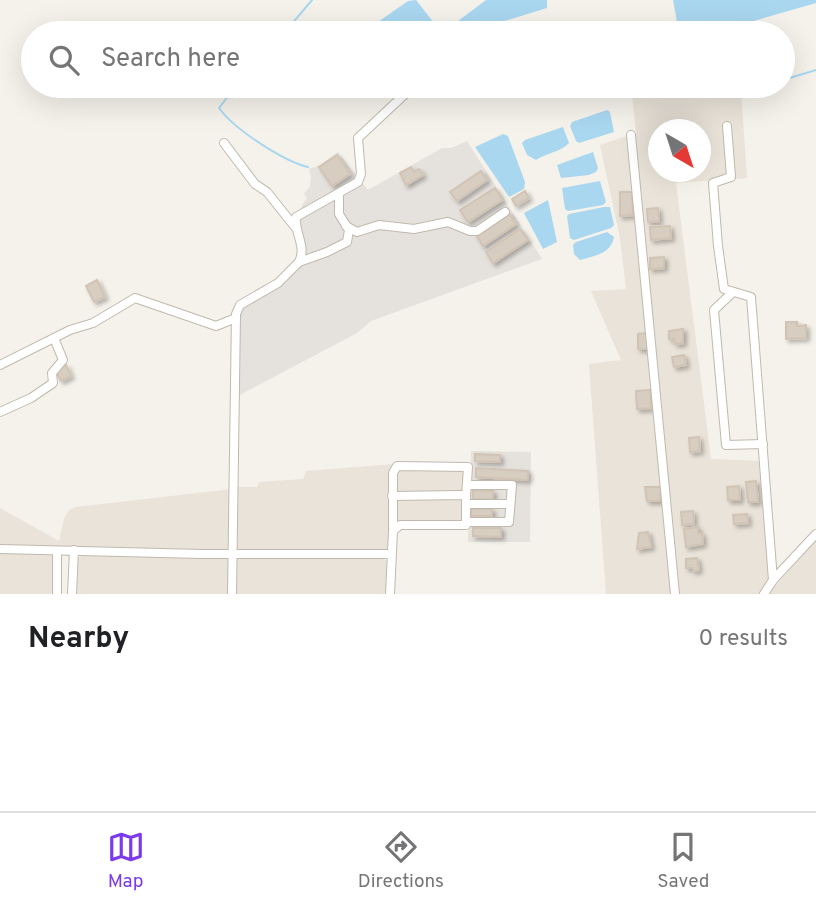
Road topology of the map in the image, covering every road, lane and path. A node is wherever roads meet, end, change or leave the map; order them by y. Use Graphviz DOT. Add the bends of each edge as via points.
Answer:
graph roads {
  1 [pos="401,98"];
  2 [pos="727,126"];
  3 [pos="631,135"];
  4 [pos="224,143"];
  5 [pos="339,195"];
  6 [pos="505,212"];
  7 [pos="346,226"];
  8 [pos="297,230"];
  9 [pos="299,262"];
  10 [pos="733,292"];
  11 [pos="236,318"];
  12 [pos="54,338"];
  13 [pos="0,365"];
  14 [pos="0,412"];
  15 [pos="763,444"];
  16 [pos="467,485"];
  17 [pos="392,496"];
  18 [pos="466,501"];
  19 [pos="510,504"];
  20 [pos="466,522"];
  21 [pos="393,530"];
  22 [pos="816,534"];
  23 [pos="0,549"];
  24 [pos="74,550"];
  25 [pos="57,551"];
  26 [pos="232,553"];
  27 [pos="391,554"];
  28 [pos="773,580"];
  29 [pos="57,594"];
  30 [pos="72,594"];
  31 [pos="232,594"];
  32 [pos="390,594"];
  33 [pos="675,594"];
  34 [pos="764,594"];
  1 -- 5 [label="street" via="358,138 361,174 358,182"];
  2 -- 10 [label="street" via="731,177 713,183 724,289"];
  3 -- 33 [label="street"];
  4 -- 8 [label="street"];
  5 -- 7 [label="street" via="339,214"];
  5 -- 8 [label="street" via="296,217"];
  6 -- 7 [label="street" via="477,231 449,222 414,229 379,225 357,233"];
  7 -- 9 [label="street" via="347,242"];
  8 -- 9 [label="street" via="303,249"];
  9 -- 11 [label="street" via="278,283 240,305"];
  10 -- 15 [label="street" via="751,297"];
  10 -- 15 [label="street" via="714,310 726,445"];
  11 -- 12 [label="street" via="216,326 135,299"];
  11 -- 26 [label="street"];
  12 -- 13 [label="street"];
  12 -- 14 [label="street" via="64,360 52,373 53,383"];
  15 -- 28 [label="street"];
  16 -- 17 [label="street" via="468,467 401,465 393,473"];
  16 -- 18 [label="street"];
  16 -- 19 [label="street" via="512,485"];
  17 -- 18 [label="street" via="462,495"];
  17 -- 21 [label="street"];
  18 -- 19 [label="street"];
  18 -- 20 [label="street"];
  19 -- 20 [label="street" via="509,522"];
  20 -- 21 [label="street" via="464,526 400,525"];
  21 -- 27 [label="street"];
  22 -- 28 [label="street"];
  23 -- 25 [label="street"];
  24 -- 25 [label="street"];
  24 -- 26 [label="street"];
  24 -- 30 [label="street"];
  25 -- 29 [label="street"];
  26 -- 27 [label="street"];
  26 -- 31 [label="street"];
  27 -- 32 [label="street"];
  28 -- 34 [label="street"];
}
